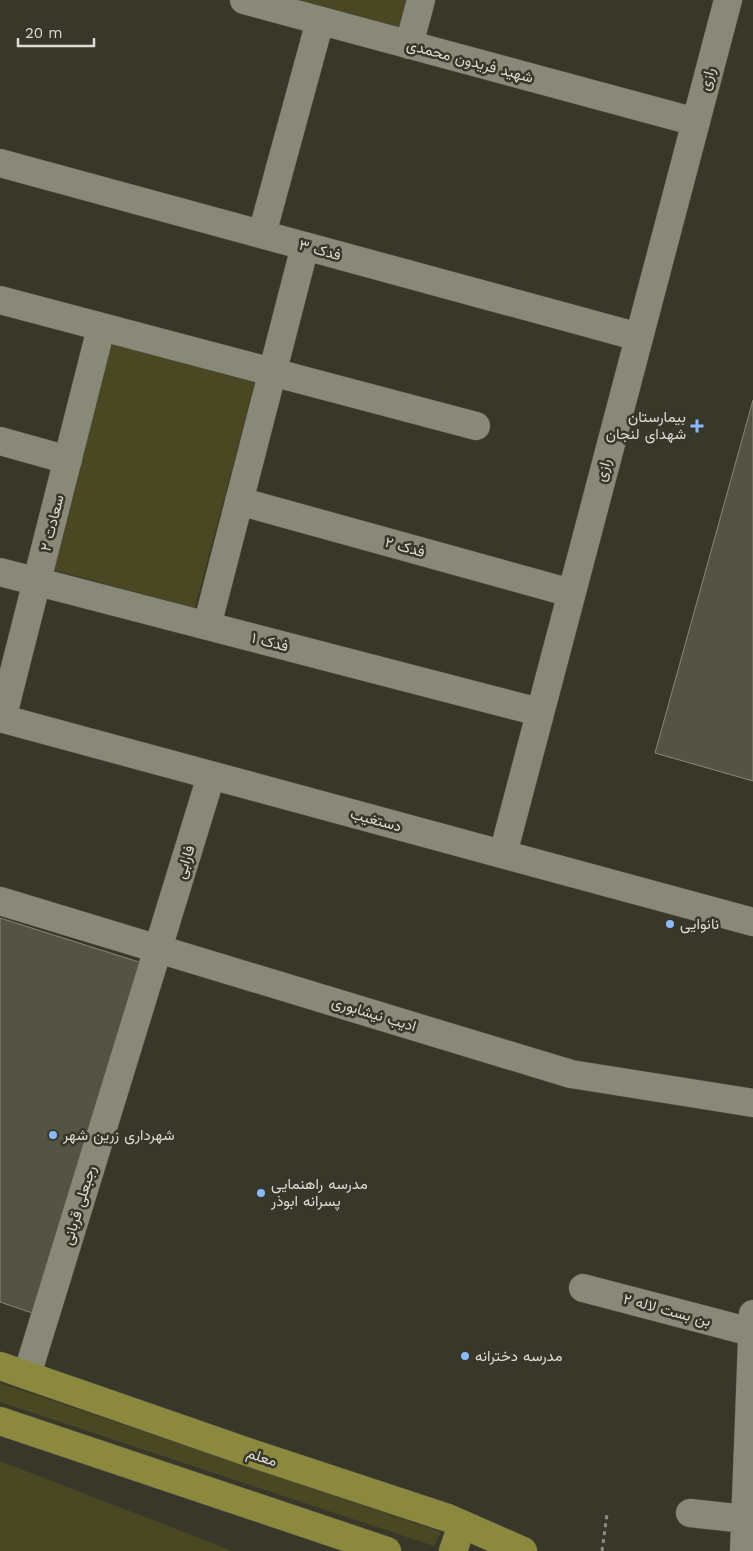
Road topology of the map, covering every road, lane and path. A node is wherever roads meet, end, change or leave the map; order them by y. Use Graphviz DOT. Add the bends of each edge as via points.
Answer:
graph roads {
  1 [pos="244,0"];
  2 [pos="421,0"];
  3 [pos="728,0"];
  4 [pos="320,20"];
  5 [pos="409,45"];
  6 [pos="696,122"];
  7 [pos="0,163"];
  8 [pos="262,234"];
  9 [pos="305,246"];
  10 [pos="0,300"];
  11 [pos="101,328"];
  12 [pos="639,336"];
  13 [pos="273,372"];
  14 [pos="476,426"];
  15 [pos="0,441"];
  16 [pos="68,460"];
  17 [pos="239,501"];
  18 [pos="0,572"];
  19 [pos="37,582"];
  20 [pos="571,593"];
  21 [pos="207,626"];
  22 [pos="539,712"];
  23 [pos="1,719"];
  24 [pos="211,776"];
  25 [pos="503,854"];
  26 [pos="0,901"];
  27 [pos="753,922"];
  28 [pos="158,949"];
  29 [pos="753,1103"];
  30 [pos="583,1288"];
  31 [pos="752,1323"];
  32 [pos="0,1366"];
  33 [pos="27,1375"];
  34 [pos="0,1421"];
  35 [pos="750,1435"];
  36 [pos="690,1512"];
  37 [pos="607,1514"];
  38 [pos="745,1519"];
  39 [pos="462,1524"];
  40 [pos="387,1551"];
  41 [pos="453,1551"];
  42 [pos="523,1551"];
  43 [pos="602,1551"];
  44 [pos="744,1551"];
  1 -- 4 [label="street, شهید فریدون محمدی"];
  2 -- 5 [label="street"];
  3 -- 6 [label="street, رازی"];
  4 -- 5 [label="street, شهید فریدون محمدی"];
  4 -- 8 [label="street"];
  5 -- 6 [label="street, شهید فریدون محمدی"];
  6 -- 12 [label="street, رازی"];
  7 -- 8 [label="street, فدک ۳"];
  8 -- 9 [label="street, فدک ۳"];
  9 -- 12 [label="street, فدک ۳"];
  9 -- 13 [label="street"];
  10 -- 11 [label="street"];
  11 -- 13 [label="street"];
  11 -- 16 [label="street, سعادت ۲"];
  12 -- 20 [label="street, رازی"];
  13 -- 14 [label="street"];
  13 -- 17 [label="street"];
  15 -- 16 [label="street"];
  16 -- 19 [label="street, سعادت ۲"];
  17 -- 20 [label="street, فدک ۲"];
  17 -- 21 [label="street"];
  18 -- 19 [label="street, فدک ۱"];
  19 -- 21 [label="street, فدک ۱"];
  19 -- 23 [label="street, سعادت ۲"];
  20 -- 22 [label="street, رازی"];
  21 -- 22 [label="street, فدک ۱"];
  22 -- 25 [label="street, رازی"];
  23 -- 24 [label="street, دستغیب"];
  24 -- 25 [label="street, دستغیب"];
  24 -- 28 [label="street, فارابی"];
  25 -- 27 [label="street, دستغیب"];
  26 -- 28 [label="street, ادیب نیشابوری"];
  28 -- 29 [label="street, ادیب نیشابوری" via="572,1074"];
  28 -- 33 [label="street, رجبعلی قربانی"];
  30 -- 31 [label="street, بن بست لاله ۲"];
  31 -- 35 [label="street"];
  32 -- 33 [label="main road, معلم"];
  33 -- 39 [label="main road, معلم"];
  34 -- 40 [label="main road"];
  35 -- 38 [label="street"];
  36 -- 38 [label="street"];
  37 -- 43 [label="path"];
  38 -- 44 [label="street"];
  39 -- 41 [label="main road"];
  39 -- 42 [label="main road, معلم"];
}
